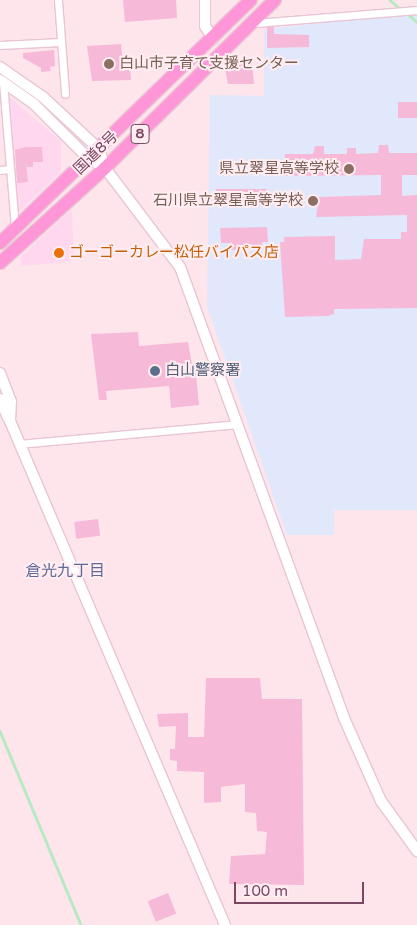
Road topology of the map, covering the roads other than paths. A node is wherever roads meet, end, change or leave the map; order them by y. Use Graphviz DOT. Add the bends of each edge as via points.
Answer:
graph roads {
  1 [pos="58,0"];
  2 [pos="205,0"];
  3 [pos="251,0"];
  4 [pos="275,0"];
  5 [pos="413,10"];
  6 [pos="255,23"];
  7 [pos="213,39"];
  8 [pos="61,42"];
  9 [pos="0,45"];
  10 [pos="0,67"];
  11 [pos="1,81"];
  12 [pos="65,94"];
  13 [pos="3,126"];
  14 [pos="99,149"];
  15 [pos="89,159"];
  16 [pos="105,168"];
  17 [pos="0,170"];
  18 [pos="10,170"];
  19 [pos="15,229"];
  20 [pos="0,243"];
  21 [pos="0,263"];
  22 [pos="0,373"];
  23 [pos="0,399"];
  24 [pos="10,422"];
  25 [pos="238,424"];
  26 [pos="19,444"];
  27 [pos="417,851"];
  28 [pos="225,925"];
  1 -- 8 [label="street"];
  2 -- 7 [label="street" via="205,26"];
  3 -- 7 [label="highway, 国道8号 / 8"];
  4 -- 6 [label="highway, 国道8号 / 8"];
  5 -- 6 [label="street"];
  6 -- 16 [label="highway, 国道8号 / 8"];
  7 -- 14 [label="highway, 国道8号 / 8"];
  8 -- 9 [label="street"];
  8 -- 12 [label="street"];
  10 -- 14 [label="street" via="43,98"];
  11 -- 13 [label="street"];
  11 -- 15 [label="street" via="59,126"];
  13 -- 18 [label="street"];
  14 -- 15 [label="highway, 国道8号 / 8"];
  14 -- 16 [label="street"];
  15 -- 16 [label="street"];
  15 -- 19 [label="highway, 国道8号 / 8"];
  16 -- 21 [label="highway, 国道8号 / 8"];
  16 -- 25 [label="street" via="180,267"];
  17 -- 18 [label="street"];
  18 -- 19 [label="street"];
  19 -- 20 [label="highway, 国道8号 / 8"];
  22 -- 24 [label="street" via="11,400"];
  23 -- 24 [label="street"];
  24 -- 26 [label="street"];
  25 -- 26 [label="street"];
  25 -- 27 [label="street" via="344,718 382,802"];
  26 -- 28 [label="street"];
}
